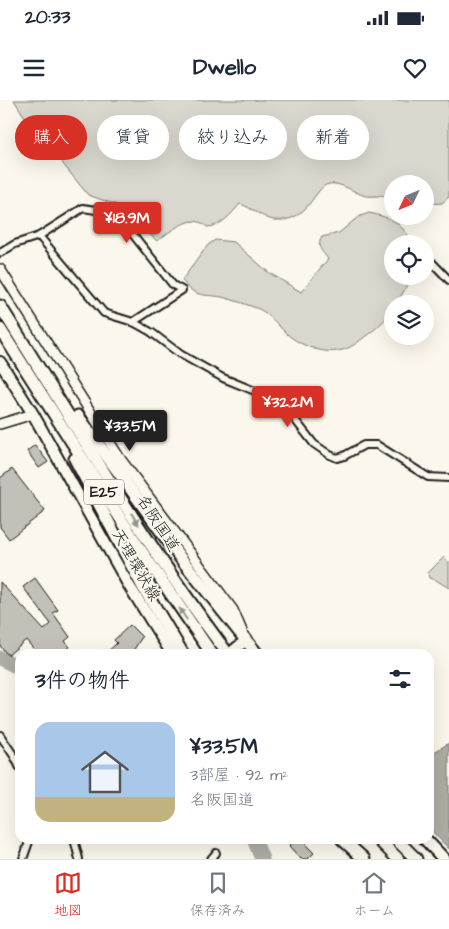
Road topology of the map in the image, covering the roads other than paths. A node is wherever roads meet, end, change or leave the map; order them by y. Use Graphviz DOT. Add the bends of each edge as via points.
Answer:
graph roads {
  1 [pos="39,236"];
  2 [pos="0,253"];
  3 [pos="434,264"];
  4 [pos="0,269"];
  5 [pos="449,280"];
  6 [pos="0,306"];
  7 [pos="133,322"];
  8 [pos="0,329"];
  9 [pos="15,330"];
  10 [pos="0,336"];
  11 [pos="0,362"];
  12 [pos="33,414"];
  13 [pos="0,424"];
  14 [pos="449,478"];
  15 [pos="246,641"];
  16 [pos="169,649"];
  17 [pos="180,649"];
  18 [pos="209,649"];
  19 [pos="228,649"];
  20 [pos="235,649"];
  21 [pos="253,649"];
  22 [pos="0,735"];
  23 [pos="15,758"];
  24 [pos="28,844"];
  25 [pos="75,844"];
  26 [pos="347,844"];
  27 [pos="383,844"];
  28 [pos="401,844"];
  29 [pos="430,844"];
  30 [pos="216,853"];
  31 [pos="360,857"];
  32 [pos="23,859"];
  33 [pos="79,859"];
  34 [pos="211,859"];
  35 [pos="398,859"];
  36 [pos="416,859"];
  37 [pos="444,859"];
  1 -- 2 [label="street"];
  1 -- 7 [label="street" via="104,313"];
  1 -- 7 [label="street" via="84,208 116,213 173,285 182,290"];
  3 -- 5 [label="street"];
  4 -- 15 [label="street" via="119,457 233,610"];
  6 -- 9 [label="highway, 名阪国道 / E25"];
  7 -- 14 [label="street" via="223,378 272,398 285,407 314,444 330,455 337,458 364,445 377,445 428,477"];
  18 -- 8 [label="highway, 名阪国道 / E25, one-way" via="138,546"];
  9 -- 15 [label="highway, E25" via="179,556"];
  9 -- 19 [label="highway, 名阪国道 / E25, one-way" via="153,546 207,626"];
  10 -- 17 [label="highway, E25" via="68,445 143,587"];
  11 -- 12 [label="main road, 天理環状線"];
  12 -- 13 [label="street"];
  12 -- 16 [label="main road, 天理環状線" via="128,584"];
  15 -- 20 [label="main road"];
  15 -- 21 [label="highway"];
  22 -- 23 [label="street"];
  24 -- 32 [label="street"];
  25 -- 33 [label="street"];
  26 -- 31 [label="highway"];
  27 -- 35 [label="highway"];
  28 -- 36 [label="highway"];
  29 -- 37 [label="highway"];
  30 -- 34 [label="street"];
}
